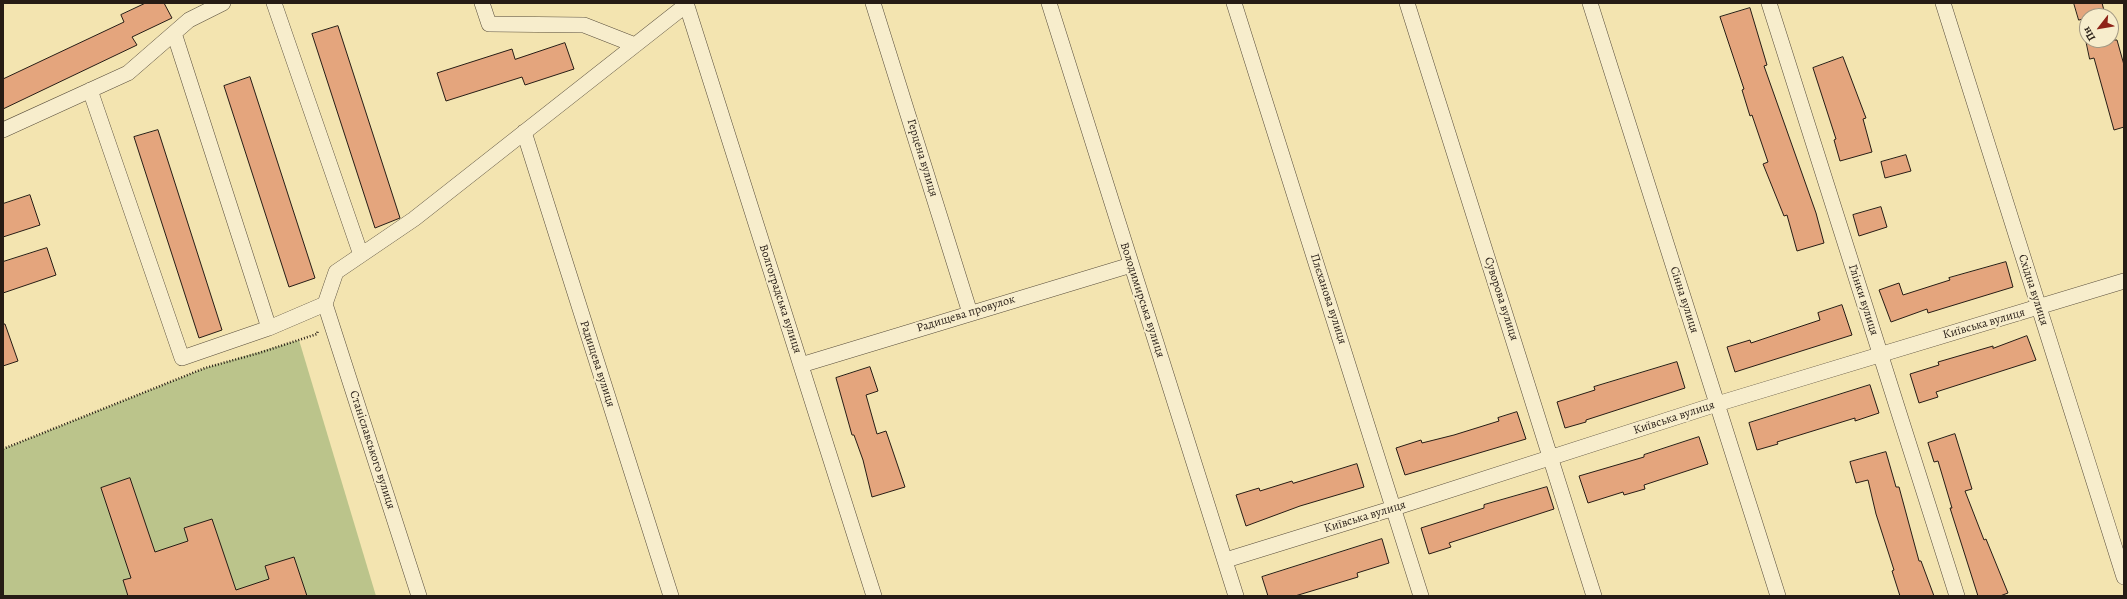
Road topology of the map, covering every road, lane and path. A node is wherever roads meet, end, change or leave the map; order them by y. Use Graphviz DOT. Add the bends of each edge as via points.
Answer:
graph roads {
  1 [pos="223,3"];
  2 [pos="274,3"];
  3 [pos="482,3"];
  4 [pos="873,3"];
  5 [pos="1049,3"];
  6 [pos="1234,3"];
  7 [pos="1407,3"];
  8 [pos="1590,3"];
  9 [pos="1768,3"];
  10 [pos="1943,3"];
  11 [pos="686,4"];
  12 [pos="174,33"];
  13 [pos="635,45"];
  14 [pos="90,90"];
  15 [pos="3,130"];
  16 [pos="524,132"];
  17 [pos="361,255"];
  18 [pos="1131,265"];
  19 [pos="2124,281"];
  20 [pos="325,304"];
  21 [pos="2039,308"];
  22 [pos="970,313"];
  23 [pos="319,327"];
  24 [pos="269,328"];
  25 [pos="1880,354"];
  26 [pos="801,365"];
  27 [pos="1717,404"];
  28 [pos="3,448"];
  29 [pos="1551,458"];
  30 [pos="1394,508"];
  31 [pos="1226,560"];
  32 [pos="2124,577"];
  33 [pos="419,596"];
  34 [pos="671,596"];
  35 [pos="874,596"];
  36 [pos="1236,596"];
  37 [pos="1421,596"];
  38 [pos="1594,596"];
  39 [pos="1778,596"];
  40 [pos="1957,596"];
  1 -- 12 [label="street" via="189,20"];
  2 -- 17 [label="street"];
  3 -- 13 [label="street" via="489,24 584,24"];
  4 -- 22 [label="street, Герцена вулиця"];
  5 -- 18 [label="street, Володимирська вулиця"];
  6 -- 30 [label="street, Плєханова вулиця"];
  7 -- 29 [label="street, Суворова вулиця"];
  8 -- 27 [label="street, Сінна вулиця"];
  9 -- 25 [label="street, Глінки вулиця"];
  10 -- 21 [label="street, Східна вулиця"];
  11 -- 13 [label="street"];
  11 -- 26 [label="street, Волгоградська вулиця"];
  12 -- 14 [label="street" via="128,73"];
  12 -- 24 [label="street"];
  13 -- 16 [label="street"];
  14 -- 15 [label="street"];
  14 -- 24 [label="street" via="182,358"];
  16 -- 17 [label="street" via="414,219"];
  16 -- 34 [label="street, Радищева вулиця"];
  17 -- 20 [label="street" via="336,272"];
  18 -- 22 [label="street, Радищева провулок"];
  18 -- 31 [label="street, Володимирська вулиця"];
  19 -- 21 [label="street, Київська вулиця"];
  20 -- 24 [label="street"];
  20 -- 33 [label="street, Станіславського вулиця"];
  21 -- 25 [label="street, Київська вулиця"];
  21 -- 32 [label="street, Східна вулиця"];
  22 -- 26 [label="street, Радищева провулок"];
  23 -- 28 [label="path" via="317,334 205,368"];
  25 -- 27 [label="street, Київська вулиця"];
  25 -- 40 [label="street, Глінки вулиця"];
  26 -- 35 [label="street, Волгоградська вулиця"];
  27 -- 29 [label="street, Київська вулиця"];
  27 -- 39 [label="street, Сінна вулиця"];
  29 -- 30 [label="street, Київська вулиця"];
  29 -- 38 [label="street, Суворова вулиця"];
  30 -- 31 [label="street, Київська вулиця"];
  30 -- 37 [label="street, Плєханова вулиця"];
  31 -- 36 [label="street, Володимирська вулиця"];
}
